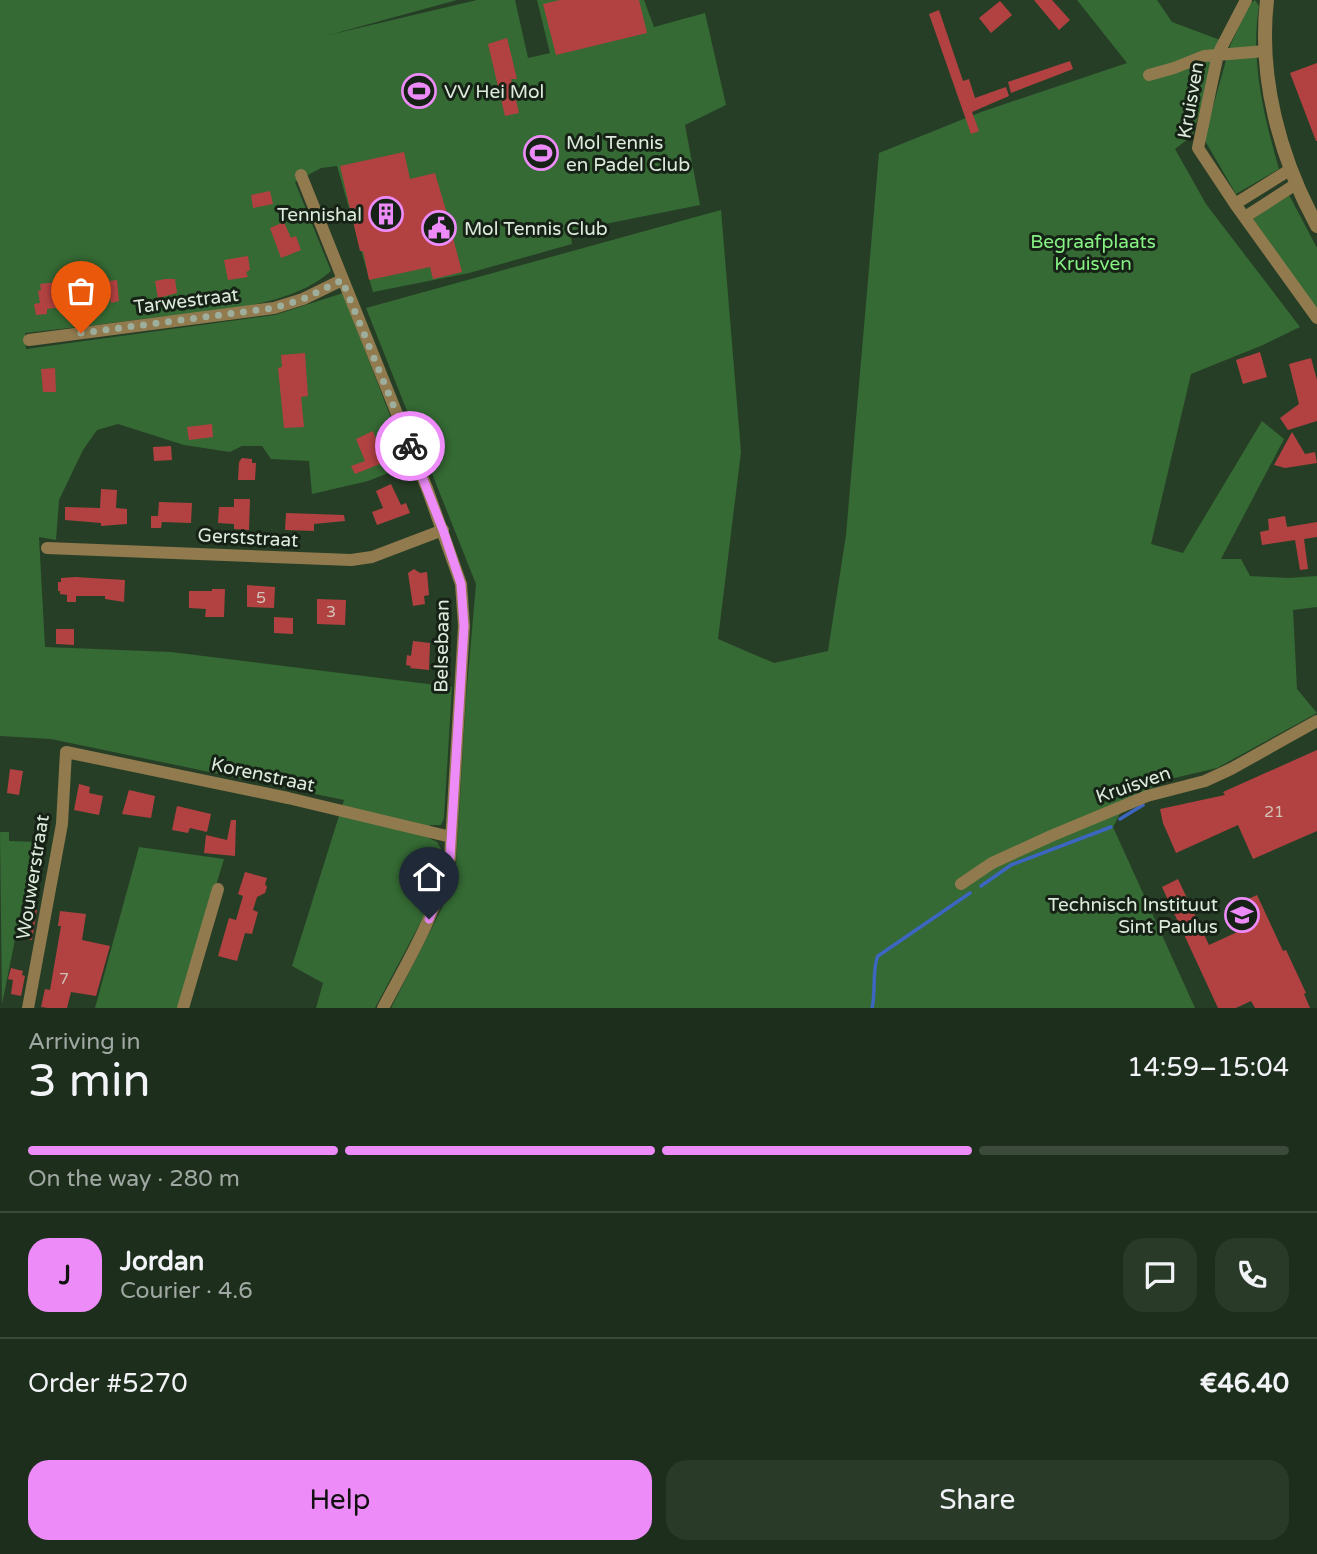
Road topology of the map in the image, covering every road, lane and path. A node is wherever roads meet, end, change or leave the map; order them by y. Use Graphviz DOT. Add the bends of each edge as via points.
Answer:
graph roads {
  1 [pos="1247,0"];
  2 [pos="1267,0"];
  3 [pos="1266,51"];
  4 [pos="1218,54"];
  5 [pos="1149,75"];
  6 [pos="1291,169"];
  7 [pos="301,174"];
  8 [pos="1296,184"];
  9 [pos="1235,204"];
  10 [pos="1245,217"];
  11 [pos="1317,226"];
  12 [pos="342,280"];
  13 [pos="1317,318"];
  14 [pos="29,340"];
  15 [pos="443,530"];
  16 [pos="47,548"];
  17 [pos="1317,721"];
  18 [pos="66,752"];
  19 [pos="451,837"];
  20 [pos="961,884"];
  21 [pos="218,889"];
  22 [pos="28,1008"];
  23 [pos="183,1008"];
  24 [pos="383,1008"];
  1 -- 4 [label="street, Kruisven"];
  2 -- 3 [label="street"];
  3 -- 4 [label="street"];
  3 -- 6 [label="street" via="1275,118"];
  4 -- 5 [label="street"];
  4 -- 9 [label="street, Kruisven" via="1198,148"];
  6 -- 8 [label="street"];
  6 -- 9 [label="street"];
  7 -- 12 [label="street, Belsebaan"];
  8 -- 10 [label="street"];
  8 -- 11 [label="street"];
  9 -- 10 [label="street, Kruisven"];
  10 -- 13 [label="street, Kruisven"];
  12 -- 14 [label="street, Tarwestraat" via="274,308"];
  12 -- 15 [label="street, Belsebaan"];
  15 -- 16 [label="street, Gerststraat" via="372,557 351,560"];
  15 -- 19 [label="street, Belsebaan" via="461,584 464,626"];
  17 -- 20 [label="street, Kruisven" via="1223,773 1147,796 1062,831 992,863"];
  18 -- 19 [label="street, Korenstraat"];
  18 -- 22 [label="street, Wouwerstraat" via="62,824"];
  19 -- 24 [label="street, Belsebaan" via="442,888"];
  21 -- 23 [label="street"];
}
